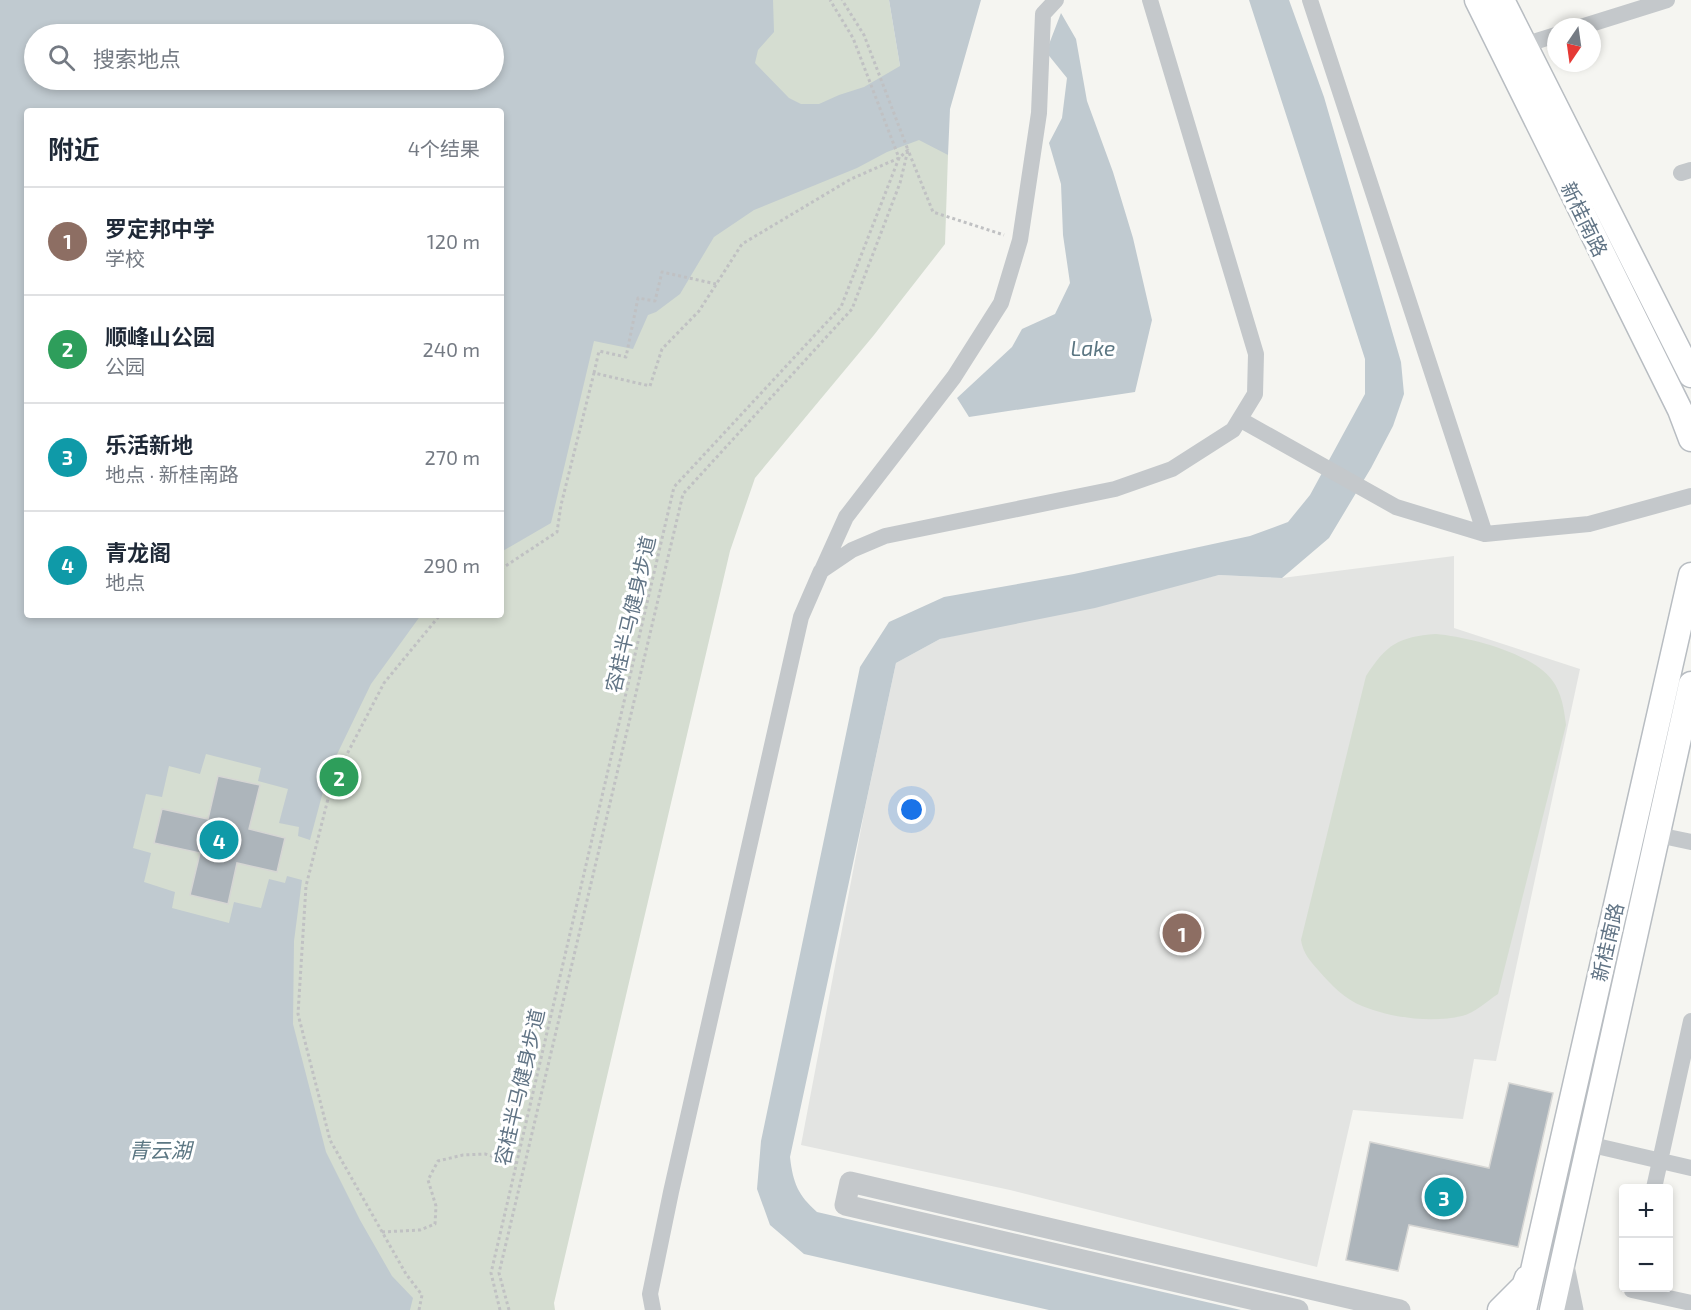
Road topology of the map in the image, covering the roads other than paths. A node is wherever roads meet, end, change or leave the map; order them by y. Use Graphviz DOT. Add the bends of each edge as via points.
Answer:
graph roads {
  1 [pos="1056,0"];
  2 [pos="1150,0"];
  3 [pos="1310,0"];
  4 [pos="1477,0"];
  5 [pos="1502,0"];
  6 [pos="1667,0"];
  7 [pos="1601,21"];
  8 [pos="1547,38"];
  9 [pos="1524,45"];
  10 [pos="1691,375"];
  11 [pos="1240,420"];
  12 [pos="1691,439"];
  13 [pos="1691,496"];
  14 [pos="1485,534"];
  15 [pos="821,571"];
  16 [pos="1691,575"];
  17 [pos="1691,684"];
  18 [pos="1658,835"];
  19 [pos="1691,842"];
  20 [pos="1691,1021"];
  21 [pos="1685,1075"];
  22 [pos="1588,1144"];
  23 [pos="1660,1161"];
  24 [pos="1691,1168"];
  25 [pos="1655,1184"];
  26 [pos="1537,1251"];
  27 [pos="1563,1261"];
  28 [pos="1641,1292"];
  29 [pos="1691,1303"];
  30 [pos="653,1310"];
  31 [pos="1298,1310"];
  32 [pos="1400,1310"];
  33 [pos="1500,1310"];
  34 [pos="1524,1310"];
  35 [pos="1552,1310"];
  36 [pos="1573,1310"];
  1 -- 15 [label="street" via="1043,14 1039,113 1020,240 1001,303 954,377 846,517"];
  2 -- 11 [label="street" via="1257,354 1255,394"];
  3 -- 14 [label="street"];
  4 -- 12 [label="main road, 新桂南路"];
  5 -- 9 [label="main road, 新桂南路"];
  6 -- 7 [label="street"];
  8 -- 9 [label="street"];
  9 -- 10 [label="main road, 新桂南路"];
  11 -- 14 [label="street" via="1396,507"];
  11 -- 15 [label="street" via="1233,430 1172,469 1115,489 885,536 852,550"];
  13 -- 14 [label="street" via="1589,524"];
  15 -- 30 [label="street" via="801,617 762,786 668,1203 650,1294"];
  16 -- 26 [label="main road, 新桂南路"];
  17 -- 18 [label="main road, 新桂南路"];
  18 -- 19 [label="street"];
  18 -- 22 [label="main road, 新桂南路"];
  20 -- 21 [label="street"];
  21 -- 23 [label="street"];
  22 -- 23 [label="street"];
  22 -- 27 [label="main road, 新桂南路"];
  23 -- 24 [label="street"];
  23 -- 25 [label="street"];
  26 -- 33 [label="main road" via="1524,1286"];
  26 -- 34 [label="main road, 新桂南路"];
  27 -- 35 [label="main road, 新桂南路"];
  27 -- 36 [label="street"];
  28 -- 29 [label="street"];
  31 -- 32 [label="street" via="845,1205 850,1182"];
}
